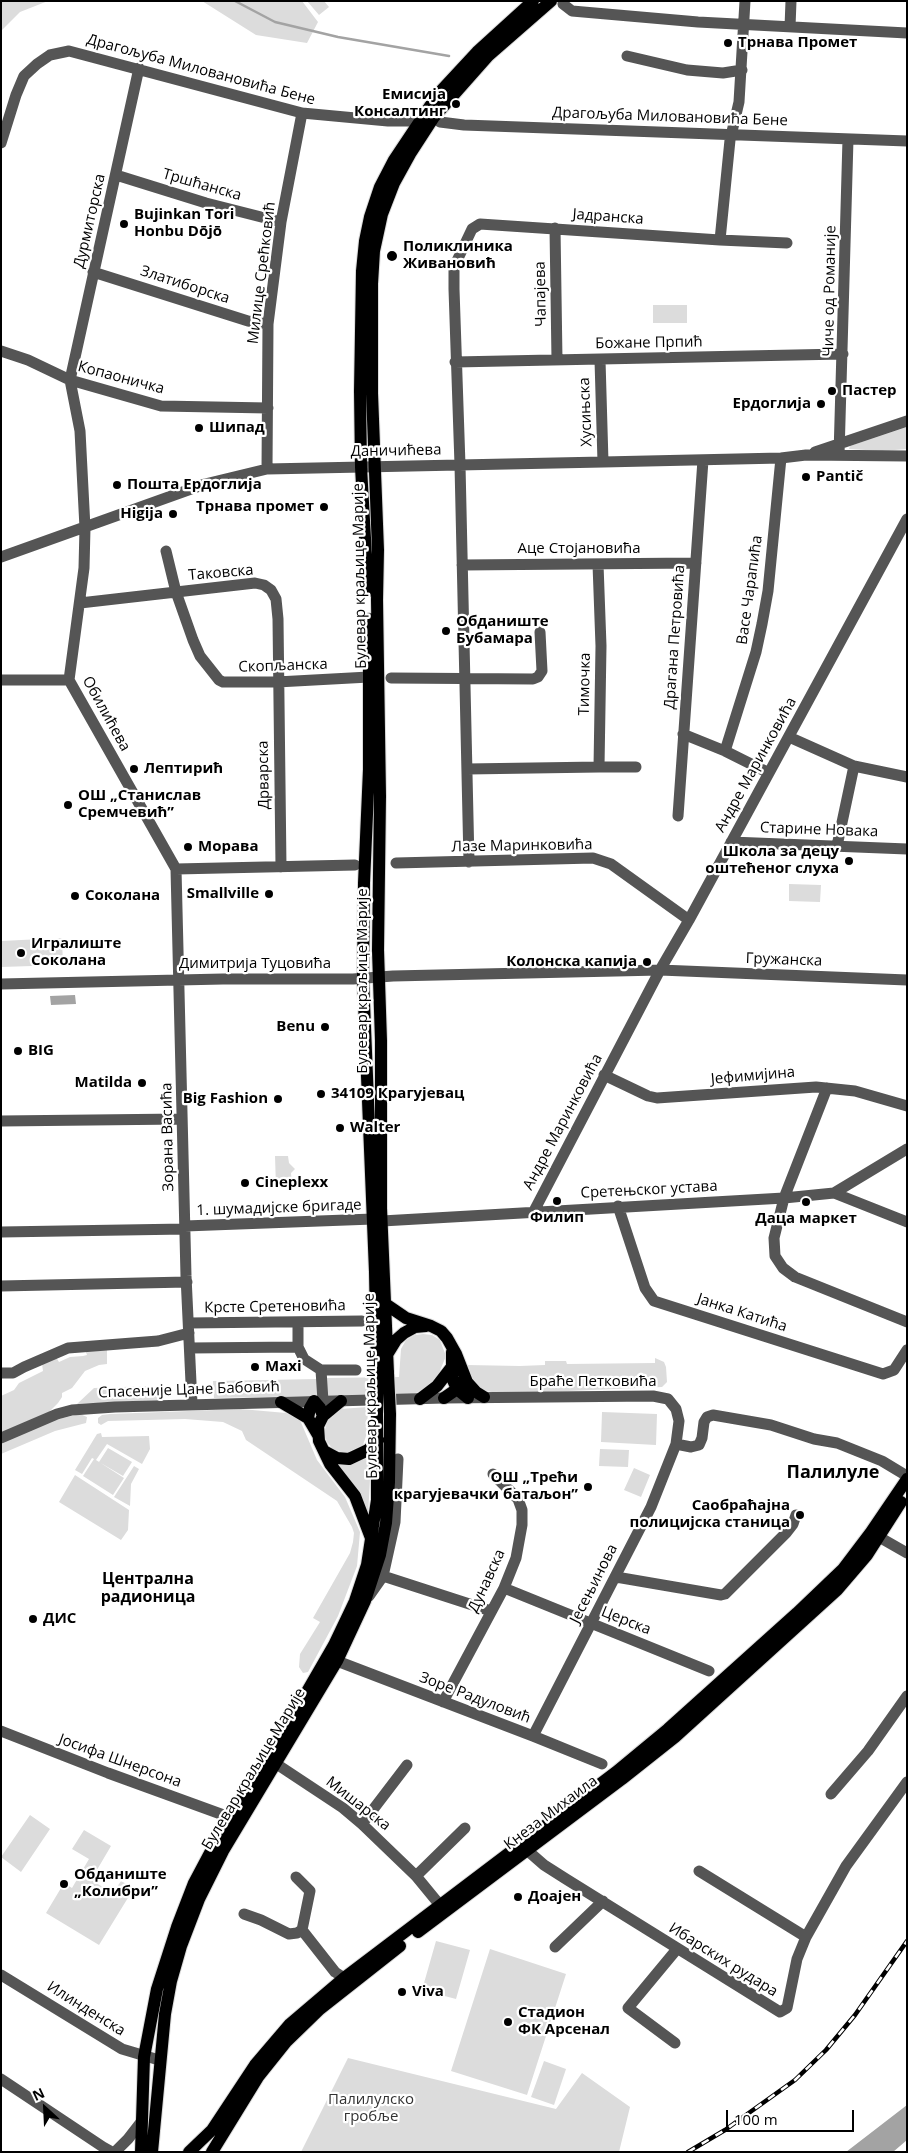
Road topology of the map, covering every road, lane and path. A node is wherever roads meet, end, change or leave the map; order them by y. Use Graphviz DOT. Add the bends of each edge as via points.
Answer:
graph roads {
  1 [pos="533,1"];
  2 [pos="745,1"];
  3 [pos="791,1"];
  4 [pos="557,2"];
  5 [pos="743,25"];
  6 [pos="790,27"];
  7 [pos="907,33"];
  8 [pos="627,56"];
  9 [pos="139,68"];
  10 [pos="742,70"];
  11 [pos="302,113"];
  12 [pos="434,117"];
  13 [pos="418,121"];
  14 [pos="732,134"];
  15 [pos="848,139"];
  16 [pos="907,141"];
  17 [pos="1,143"];
  18 [pos="116,175"];
  19 [pos="282,222"];
  20 [pos="554,228"];
  21 [pos="720,240"];
  22 [pos="786,243"];
  23 [pos="93,272"];
  24 [pos="268,324"];
  25 [pos="1,352"];
  26 [pos="843,354"];
  27 [pos="557,360"];
  28 [pos="600,360"];
  29 [pos="455,362"];
  30 [pos="70,380"];
  31 [pos="268,408"];
  32 [pos="907,421"];
  33 [pos="840,450"];
  34 [pos="907,456"];
  35 [pos="781,458"];
  36 [pos="703,460"];
  37 [pos="603,462"];
  38 [pos="460,465"];
  39 [pos="374,466"];
  40 [pos="361,467"];
  41 [pos="267,468"];
  42 [pos="907,519"];
  43 [pos="84,528"];
  44 [pos="166,551"];
  45 [pos="1,557"];
  46 [pos="696,563"];
  47 [pos="598,564"];
  48 [pos="462,565"];
  49 [pos="176,592"];
  50 [pos="80,603"];
  51 [pos="540,632"];
  52 [pos="369,677"];
  53 [pos="391,678"];
  54 [pos="464,678"];
  55 [pos="1,680"];
  56 [pos="69,680"];
  57 [pos="277,682"];
  58 [pos="683,734"];
  59 [pos="789,737"];
  60 [pos="725,752"];
  61 [pos="636,766"];
  62 [pos="854,766"];
  63 [pos="599,767"];
  64 [pos="467,769"];
  65 [pos="769,773"];
  66 [pos="907,777"];
  67 [pos="678,816"];
  68 [pos="731,842"];
  69 [pos="837,846"];
  70 [pos="907,849"];
  71 [pos="469,862"];
  72 [pos="396,863"];
  73 [pos="355,865"];
  74 [pos="281,867"];
  75 [pos="176,869"];
  76 [pos="689,920"];
  77 [pos="660,970"];
  78 [pos="379,977"];
  79 [pos="364,978"];
  80 [pos="179,980"];
  81 [pos="907,980"];
  82 [pos="1,984"];
  83 [pos="604,1075"];
  84 [pos="827,1088"];
  85 [pos="907,1106"];
  86 [pos="182,1118"];
  87 [pos="1,1121"];
  88 [pos="907,1150"];
  89 [pos="834,1193"];
  90 [pos="784,1198"];
  91 [pos="618,1206"];
  92 [pos="534,1211"];
  93 [pos="378,1220"];
  94 [pos="907,1222"];
  95 [pos="185,1228"];
  96 [pos="1,1232"];
  97 [pos="187,1282"];
  98 [pos="1,1286"];
  99 [pos="387,1305"];
  100 [pos="362,1321"];
  101 [pos="298,1322"];
  102 [pos="907,1322"];
  103 [pos="432,1326"];
  104 [pos="189,1328"];
  105 [pos="298,1347"];
  106 [pos="190,1348"];
  107 [pos="907,1350"];
  108 [pos="388,1353"];
  109 [pos="456,1368"];
  110 [pos="321,1370"];
  111 [pos="356,1370"];
  112 [pos="7,1373"];
  113 [pos="383,1373"];
  114 [pos="457,1389"];
  115 [pos="484,1397"];
  116 [pos="420,1398"];
  117 [pos="444,1398"];
  118 [pos="468,1398"];
  119 [pos="384,1399"];
  120 [pos="318,1401"];
  121 [pos="341,1401"];
  122 [pos="280,1402"];
  123 [pos="192,1404"];
  124 [pos="383,1415"];
  125 [pos="323,1416"];
  126 [pos="308,1418"];
  127 [pos="318,1435"];
  128 [pos="1,1438"];
  129 [pos="378,1440"];
  130 [pos="676,1444"];
  131 [pos="324,1451"];
  132 [pos="398,1459"];
  133 [pos="492,1474"];
  134 [pos="907,1477"];
  135 [pos="907,1494"];
  136 [pos="796,1515"];
  137 [pos="875,1535"];
  138 [pos="372,1543"];
  139 [pos="907,1553"];
  140 [pos="383,1576"];
  141 [pos="616,1577"];
  142 [pos="504,1588"];
  143 [pos="365,1601"];
  144 [pos="491,1611"];
  145 [pos="591,1623"];
  146 [pos="337,1661"];
  147 [pos="709,1671"];
  148 [pos="907,1696"];
  149 [pos="443,1702"];
  150 [pos="1,1731"];
  151 [pos="533,1736"];
  152 [pos="275,1763"];
  153 [pos="602,1764"];
  154 [pos="407,1766"];
  155 [pos="907,1782"];
  156 [pos="830,1794"];
  157 [pos="229,1817"];
  158 [pos="362,1824"];
  159 [pos="465,1828"];
  160 [pos="528,1851"];
  161 [pos="699,1871"];
  162 [pos="296,1876"];
  163 [pos="416,1876"];
  164 [pos="603,1901"];
  165 [pos="440,1904"];
  166 [pos="244,1914"];
  167 [pos="302,1930"];
  168 [pos="806,1937"];
  169 [pos="555,1948"];
  170 [pos="677,1949"];
  171 [pos="1,1974"];
  172 [pos="344,1978"];
  173 [pos="675,2043"];
  174 [pos="144,2057"];
  175 [pos="159,2060"];
  176 [pos="1,2079"];
  177 [pos="142,2121"];
  178 [pos="212,2130"];
  179 [pos="114,2152"];
  180 [pos="140,2152"];
  181 [pos="152,2152"];
  182 [pos="189,2152"];
  183 [pos="206,2152"];
  184 [pos="212,2152"];
  1 -- 13 [label="main road, Булевар краљице Марије" via="468,60"];
  2 -- 5 [label="street"];
  3 -- 6 [label="street"];
  4 -- 5 [label="street" via="572,11"];
  4 -- 12 [label="main road, Булевар краљице Марије" via="488,56"];
  5 -- 6 [label="street"];
  5 -- 10 [label="street"];
  6 -- 7 [label="street"];
  8 -- 10 [label="street" via="687,70 723,73"];
  9 -- 11 [label="street, Драгољуба Миловановића Бене"];
  9 -- 17 [label="street, Драгољуба Миловановића Бене" via="69,51 50,55 30,70 21,82"];
  9 -- 18 [label="street, Дурмиторска"];
  10 -- 14 [label="street"];
  11 -- 13 [label="street, Драгољуба Миловановића Бене"];
  11 -- 19 [label="street, Милице Срећковић"];
  12 -- 14 [label="street, Драгољуба Миловановића Бене" via="440,122 464,125"];
  12 -- 39 [label="main road, Булевар краљице Марије" via="398,175 376,239 372,292"];
  13 -- 40 [label="main road, Булевар краљице Марије" via="384,179 364,241"];
  14 -- 15 [label="street, Драгољуба Миловановића Бене"];
  14 -- 21 [label="street"];
  15 -- 16 [label="street, Драгољуба Миловановића Бене"];
  15 -- 26 [label="street, Чиче од Романије"];
  18 -- 19 [label="street, Тршћанска"];
  18 -- 23 [label="street, Дурмиторска"];
  19 -- 24 [label="street, Милице Срећковић"];
  20 -- 21 [label="street, Јадранска"];
  20 -- 27 [label="street, Чапајева"];
  20 -- 29 [label="street, Јадранска" via="478,224 472,229 454,267"];
  21 -- 22 [label="street, Јадранска"];
  23 -- 24 [label="street, Златиборска"];
  23 -- 30 [label="street, Дурмиторска"];
  24 -- 31 [label="street, Милице Срећковић"];
  25 -- 30 [label="street, Копаоничка" via="28,360"];
  26 -- 28 [label="street, Божане Прпић"];
  26 -- 33 [label="street, Чиче од Романије"];
  27 -- 28 [label="street, Божане Прпић"];
  27 -- 29 [label="street, Божане Прпић"];
  28 -- 37 [label="street, Хусињска"];
  29 -- 38 [label="street"];
  30 -- 31 [label="street, Копаоничка" via="161,406"];
  30 -- 43 [label="street, Обилићева" via="80,431"];
  31 -- 41 [label="street, Милице Срећковић"];
  32 -- 33 [label="street, Даничићева"];
  33 -- 34 [label="street, Даничићева"];
  33 -- 35 [label="street, Даничићева"];
  35 -- 36 [label="street, Даничићева"];
  35 -- 60 [label="street, Васе Чарапића" via="762,624"];
  36 -- 37 [label="street, Даничићева"];
  36 -- 46 [label="street, Драгана Петровића"];
  37 -- 38 [label="street, Даничићева"];
  38 -- 39 [label="street, Даничићева"];
  38 -- 48 [label="street"];
  39 -- 40 [label="street, Даничићева"];
  39 -- 78 [label="main road, Булевар краљице Марије" via="378,550"];
  40 -- 41 [label="street, Даничићева"];
  40 -- 52 [label="main road, Булевар краљице Марије" via="368,558"];
  41 -- 43 [label="street, Даничићева" via="205,484"];
  42 -- 59 [label="street, Андре Маринковића"];
  43 -- 45 [label="street, Даничићева"];
  43 -- 50 [label="street, Обилићева"];
  44 -- 49 [label="street, Скопљанска"];
  46 -- 47 [label="street, Аце Стојановића"];
  46 -- 58 [label="street, Драгана Петровића"];
  47 -- 48 [label="street, Аце Стојановића"];
  47 -- 63 [label="street, Тимочка" via="601,646"];
  48 -- 54 [label="street"];
  49 -- 50 [label="street, Таковска"];
  49 -- 57 [label="street, Скопљанска" via="196,648 216,678 223,682"];
  49 -- 57 [label="street, Таковска" via="255,583 271,590 276,599 278,619"];
  50 -- 56 [label="street, Обилићева"];
  51 -- 54 [label="street" via="542,671 538,676 533,679"];
  52 -- 57 [label="street, Скопљанска"];
  52 -- 79 [label="main road, Булевар краљице Марије"];
  53 -- 54 [label="street"];
  54 -- 64 [label="street"];
  55 -- 56 [label="street"];
  56 -- 75 [label="street, Обилићева"];
  57 -- 74 [label="street, Дрварска"];
  58 -- 60 [label="street"];
  58 -- 67 [label="street, Драгана Петровића"];
  59 -- 62 [label="street"];
  59 -- 65 [label="street, Андре Маринковића"];
  60 -- 65 [label="street"];
  61 -- 63 [label="street"];
  62 -- 66 [label="street"];
  62 -- 69 [label="street"];
  63 -- 64 [label="street"];
  64 -- 71 [label="street"];
  65 -- 68 [label="street, Андре Маринковића"];
  68 -- 69 [label="street, Старине Новака"];
  68 -- 76 [label="street, Андре Маринковића"];
  69 -- 70 [label="street, Старине Новака"];
  71 -- 72 [label="street, Лазе Маринковића"];
  71 -- 76 [label="street, Лазе Маринковића" via="593,858 611,864"];
  73 -- 74 [label="street"];
  74 -- 75 [label="street"];
  75 -- 80 [label="street, Зорана Васића"];
  76 -- 77 [label="street, Андре Маринковића"];
  77 -- 78 [label="street, Димитрија Туцовића"];
  77 -- 81 [label="street, Гружанска"];
  77 -- 83 [label="street, Андре Маринковића"];
  78 -- 79 [label="street, Димитрија Туцовића"];
  78 -- 93 [label="main road, Булевар краљице Марије"];
  79 -- 80 [label="street, Димитрија Туцовића"];
  79 -- 93 [label="main road, Булевар краљице Марије"];
  80 -- 82 [label="street, Димитрија Туцовића"];
  80 -- 86 [label="street, Зорана Васића"];
  83 -- 84 [label="street, Јефимијина" via="657,1098"];
  83 -- 92 [label="street, Андре Маринковића"];
  84 -- 85 [label="street, Јефимијина" via="855,1091"];
  84 -- 90 [label="street"];
  86 -- 87 [label="street"];
  86 -- 95 [label="street, Зорана Васића"];
  88 -- 89 [label="street, Сретењског устава"];
  89 -- 90 [label="street, Сретењског устава"];
  89 -- 94 [label="street"];
  90 -- 91 [label="street, Сретењског устава"];
  90 -- 102 [label="street" via="774,1247 782,1268 795,1277"];
  91 -- 92 [label="street, Сретењског устава"];
  91 -- 107 [label="street, Јанка Катића" via="645,1288 654,1301 883,1374 894,1370"];
  92 -- 93 [label="street, Сретењског устава"];
  93 -- 95 [label="street, 1. шумадијске бригаде"];
  93 -- 99 [label="main road, Булевар краљице Марије"];
  93 -- 113 [label="main road, Булевар краљице Марије"];
  95 -- 96 [label="street, 1. шумадијске бригаде"];
  95 -- 97 [label="street, Зорана Васића"];
  97 -- 98 [label="street"];
  97 -- 104 [label="street, Зорана Васића"];
  99 -- 103 [label="main road" via="406,1318"];
  99 -- 108 [label="main road, Булевар краљице Марије"];
  100 -- 101 [label="street, Крсте Сретеновића"];
  101 -- 104 [label="street, Крсте Сретеновића"];
  101 -- 105 [label="street"];
  103 -- 108 [label="main road" via="415,1327 404,1333"];
  103 -- 109 [label="main road" via="452,1347"];
  104 -- 106 [label="street, Зорана Васића"];
  104 -- 112 [label="street, Крсте Сретеновића" via="158,1341 68,1348"];
  105 -- 106 [label="street"];
  105 -- 110 [label="street" via="304,1359"];
  106 -- 123 [label="street, Зорана Васића"];
  108 -- 113 [label="main road, Булевар краљице Марије"];
  109 -- 114 [label="main road" via="452,1378"];
  109 -- 115 [label="main road"];
  109 -- 116 [label="main road"];
  110 -- 111 [label="street"];
  110 -- 120 [label="street"];
  113 -- 124 [label="main road, Булевар краљице Марије, bridge"];
  114 -- 117 [label="main road"];
  114 -- 118 [label="main road"];
  115 -- 118 [label="street, Браће Петковића"];
  115 -- 130 [label="street, Браће Петковића" via="609,1395 666,1398 678,1415"];
  116 -- 117 [label="street, Браће Петковића"];
  116 -- 119 [label="street, Браће Петковића"];
  117 -- 118 [label="street, Браће Петковића"];
  119 -- 121 [label="street, Спасеније Цане Бабовић"];
  120 -- 121 [label="street, Спасеније Цане Бабовић"];
  120 -- 122 [label="street, Спасеније Цане Бабовић"];
  120 -- 125 [label="main road"];
  120 -- 126 [label="main road" via="310,1408"];
  121 -- 125 [label="main road"];
  122 -- 123 [label="street, Спасеније Цане Бабовић"];
  122 -- 126 [label="main road"];
  123 -- 128 [label="street, Спасеније Цане Бабовић" via="72,1410"];
  124 -- 129 [label="main road, Булевар краљице Марије"];
  124 -- 143 [label="main road, Булевар краљице Марије" via="389,1482 386,1523 380,1555"];
  125 -- 127 [label="main road"];
  126 -- 127 [label="main road"];
  127 -- 131 [label="main road"];
  129 -- 131 [label="main road" via="368,1450 349,1459 337,1458"];
  129 -- 138 [label="main road, Булевар краљице Марије"];
  130 -- 134 [label="street" via="699,1445 704,1422 713,1415 772,1425 837,1443 882,1461"];
  130 -- 141 [label="street, Јесењинова"];
  131 -- 138 [label="main road" via="355,1496"];
  132 -- 140 [label="street" via="395,1522"];
  133 -- 142 [label="street, Дунавска" via="518,1499 522,1510 516,1558"];
  134 -- 137 [label="main road, Кнеза Михаила"];
  135 -- 137 [label="main road, Кнеза Михаила"];
  136 -- 141 [label="street" via="794,1524 786,1533 725,1594"];
  137 -- 139 [label="street"];
  137 -- 160 [label="main road, Кнеза Михаила" via="853,1572 837,1590 675,1737"];
  137 -- 165 [label="main road, Кнеза Михаила" via="836,1575 668,1729"];
  138 -- 157 [label="main road, Булевар краљице Марије" via="355,1601 334,1645"];
  140 -- 143 [label="street"];
  140 -- 144 [label="street"];
  141 -- 145 [label="street, Јесењинова"];
  142 -- 144 [label="street, Дунавска"];
  142 -- 145 [label="street, Церска"];
  143 -- 146 [label="main road, Булевар краљице Марије"];
  144 -- 149 [label="street, Дунавска"];
  145 -- 147 [label="street, Церска"];
  145 -- 151 [label="street, Јесењинова"];
  146 -- 149 [label="street, Зоре Радуловић"];
  146 -- 152 [label="main road, Булевар краљице Марије"];
  148 -- 156 [label="street" via="868,1751"];
  149 -- 151 [label="street, Зоре Радуловић"];
  150 -- 157 [label="street, Јосифа Шнерсона"];
  151 -- 153 [label="street, Зоре Радуловић"];
  152 -- 158 [label="street, Мишарска"];
  152 -- 175 [label="main road, Булевар краљице Марије" via="223,1851 191,1918 171,1981"];
  154 -- 158 [label="street"];
  155 -- 168 [label="street, Ибарских рудара" via="846,1866"];
  157 -- 174 [label="main road, Булевар краљице Марије" via="194,1883 170,1946 154,2001"];
  158 -- 163 [label="street, Мишарска"];
  159 -- 163 [label="street"];
  160 -- 164 [label="street, Ибарских рудара" via="544,1865"];
  160 -- 184 [label="main road, Кнеза Михаила" via="412,1936 307,2021 258,2077"];
  161 -- 168 [label="street"];
  162 -- 167 [label="street" via="310,1891"];
  163 -- 165 [label="street, Мишарска"];
  164 -- 169 [label="street"];
  164 -- 170 [label="street, Ибарских рудара"];
  165 -- 172 [label="main road, Кнеза Михаила"];
  166 -- 167 [label="street" via="289,1934"];
  167 -- 172 [label="street" via="335,1972"];
  168 -- 170 [label="street, Ибарских рудара" via="787,2008 780,2012"];
  170 -- 173 [label="street" via="628,2008"];
  171 -- 174 [label="street, Илинденска" via="122,2049"];
  172 -- 178 [label="main road, Кнеза Михаила" via="313,2002 282,2033 255,2065"];
  174 -- 175 [label="street, Илинденска"];
  174 -- 177 [label="main road, Булевар краљице Марије"];
  175 -- 181 [label="main road, Булевар краљице Марије"];
  176 -- 179 [label="street"];
  177 -- 179 [label="street"];
  177 -- 180 [label="main road, Булевар краљице Марије"];
  178 -- 182 [label="main road"];
  178 -- 183 [label="main road"];
  179 -- 180 [label="street" via="130,2148"];
}
